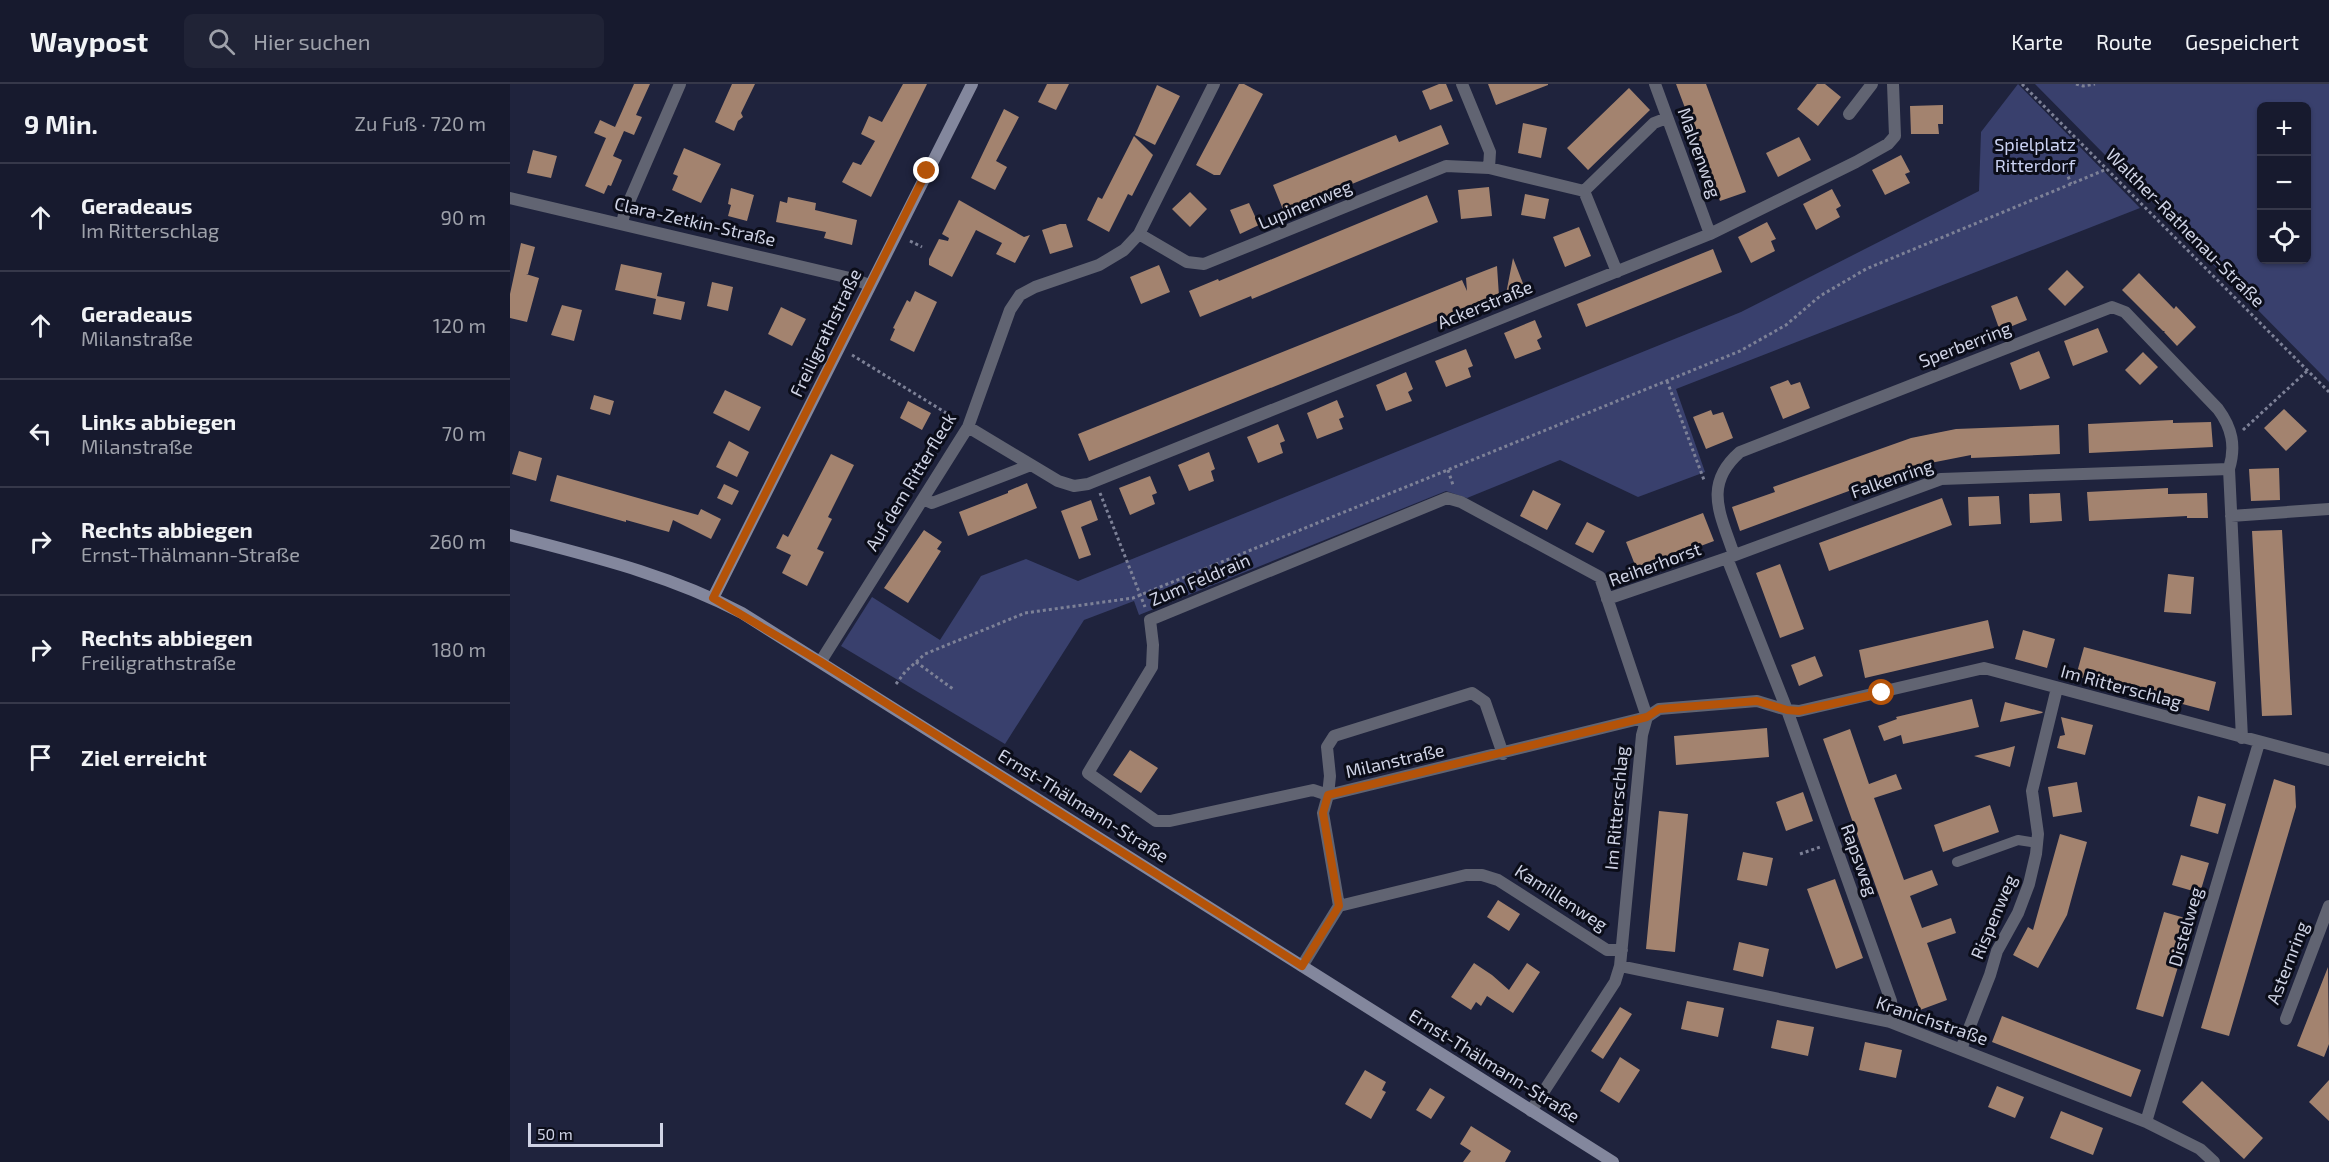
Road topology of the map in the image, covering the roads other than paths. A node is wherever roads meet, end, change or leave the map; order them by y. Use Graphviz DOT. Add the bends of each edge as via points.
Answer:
graph roads {
  1 [pos="680,84"];
  2 [pos="972,84"];
  3 [pos="1214,84"];
  4 [pos="1462,84"];
  5 [pos="1655,84"];
  6 [pos="1872,84"];
  7 [pos="1893,84"];
  8 [pos="1849,114"];
  9 [pos="1666,118"];
  10 [pos="1489,168"];
  11 [pos="1584,191"];
  12 [pos="510,198"];
  13 [pos="622,223"];
  14 [pos="1139,234"];
  15 [pos="1710,234"];
  16 [pos="1617,272"];
  17 [pos="870,285"];
  18 [pos="968,427"];
  19 [pos="1031,465"];
  20 [pos="2229,469"];
  21 [pos="923,499"];
  22 [pos="2329,509"];
  23 [pos="2231,516"];
  24 [pos="510,535"];
  25 [pos="1730,557"];
  26 [pos="713,598"];
  27 [pos="1607,599"];
  28 [pos="821,662"];
  29 [pos="2057,688"];
  30 [pos="1787,710"];
  31 [pos="1647,717"];
  32 [pos="2242,738"];
  33 [pos="2259,742"];
  34 [pos="1503,754"];
  35 [pos="2329,760"];
  36 [pos="1328,795"];
  37 [pos="2037,843"];
  38 [pos="1957,862"];
  39 [pos="1339,906"];
  40 [pos="2329,906"];
  41 [pos="2326,920"];
  42 [pos="1622,950"];
  43 [pos="1302,966"];
  44 [pos="1620,966"];
  45 [pos="2286,1019"];
  46 [pos="1890,1022"];
  47 [pos="1961,1049"];
  48 [pos="1531,1111"];
  49 [pos="2146,1122"];
  50 [pos="1613,1162"];
  51 [pos="2214,1162"];
  1 -- 13 [label="street"];
  2 -- 17 [label="street, Freiligrathstraße"];
  3 -- 14 [label="street, Auf dem Ritterfleck"];
  4 -- 10 [label="street" via="1490,152"];
  5 -- 9 [label="street, Malvenweg"];
  6 -- 8 [label="street"];
  7 -- 15 [label="street, Ackerstraße" via="1895,136 1888,144"];
  9 -- 11 [label="street" via="1654,123"];
  9 -- 15 [label="street, Malvenweg"];
  10 -- 11 [label="street, Lupinenweg"];
  10 -- 14 [label="street, Lupinenweg" via="1446,166 1204,264 1187,262"];
  11 -- 16 [label="street"];
  12 -- 13 [label="street, Clara-Zetkin-Straße"];
  13 -- 17 [label="street, Clara-Zetkin-Straße"];
  14 -- 18 [label="street, Auf dem Ritterfleck" via="1124,250 1099,265 1020,294 1010,310"];
  15 -- 16 [label="street, Ackerstraße"];
  16 -- 19 [label="street, Ackerstraße" via="1095,481 1074,486"];
  17 -- 26 [label="street, Freiligrathstraße"];
  18 -- 19 [label="street, Ackerstraße"];
  18 -- 21 [label="street, Auf dem Ritterfleck"];
  19 -- 21 [label="street" via="932,503"];
  20 -- 23 [label="street"];
  20 -- 25 [label="street, Falkenring" via="1941,479"];
  20 -- 25 [label="street, Sperberring" via="2233,455 2229,423 2125,312 2112,307 1740,452 1726,463 1716,501"];
  21 -- 28 [label="street, Auf dem Ritterfleck"];
  22 -- 23 [label="street"];
  23 -- 32 [label="street"];
  24 -- 26 [label="street, Ernst-Thälmann-Straße" via="632,567"];
  25 -- 27 [label="street, Reiherhorst"];
  25 -- 30 [label="street"];
  26 -- 28 [label="street, Ernst-Thälmann-Straße"];
  27 -- 31 [label="street, Reiherhorst"];
  27 -- 36 [label="street, Zum Feldrain" via="1600,577 1447,498 1150,620 1152,667 1088,773 1156,821 1164,822 1313,790"];
  28 -- 43 [label="street, Ernst-Thälmann-Straße"];
  29 -- 30 [label="street, Im Ritterschlag" via="1984,669 1815,709"];
  29 -- 32 [label="street, Im Ritterschlag"];
  29 -- 37 [label="street, Rispenweg" via="2032,791"];
  30 -- 31 [label="street, Im Ritterschlag" via="1757,701 1659,709"];
  30 -- 46 [label="street, Rapsweg" via="1891,1001"];
  31 -- 34 [label="street, Milanstraße"];
  31 -- 42 [label="street, Im Ritterschlag" via="1642,735"];
  32 -- 33 [label="street, Im Ritterschlag"];
  33 -- 35 [label="street, Im Ritterschlag"];
  33 -- 49 [label="street, Distelweg"];
  34 -- 36 [label="street, Milanstraße"];
  34 -- 36 [label="street" via="1485,702 1472,693 1334,736 1327,747"];
  36 -- 39 [label="street, Milanstraße" via="1323,813"];
  37 -- 38 [label="lane" via="2018,840"];
  37 -- 47 [label="street, Rispenweg" via="2024,899 1996,951"];
  39 -- 42 [label="street, Kamillenweg" via="1466,875 1482,875 1497,879 1607,950"];
  39 -- 43 [label="street"];
  40 -- 41 [label="street, Asternring"];
  41 -- 45 [label="street, Asternring"];
  42 -- 44 [label="street, Im Ritterschlag"];
  43 -- 48 [label="street, Ernst-Thälmann-Straße"];
  44 -- 46 [label="street, Kranichstraße"];
  44 -- 48 [label="street, Im Ritterschlag" via="1615,982"];
  46 -- 47 [label="street, Kranichstraße"];
  47 -- 49 [label="street, Kranichstraße"];
  48 -- 50 [label="street, Ernst-Thälmann-Straße"];
  49 -- 51 [label="street, Kranichstraße" via="2200,1149"];
}
